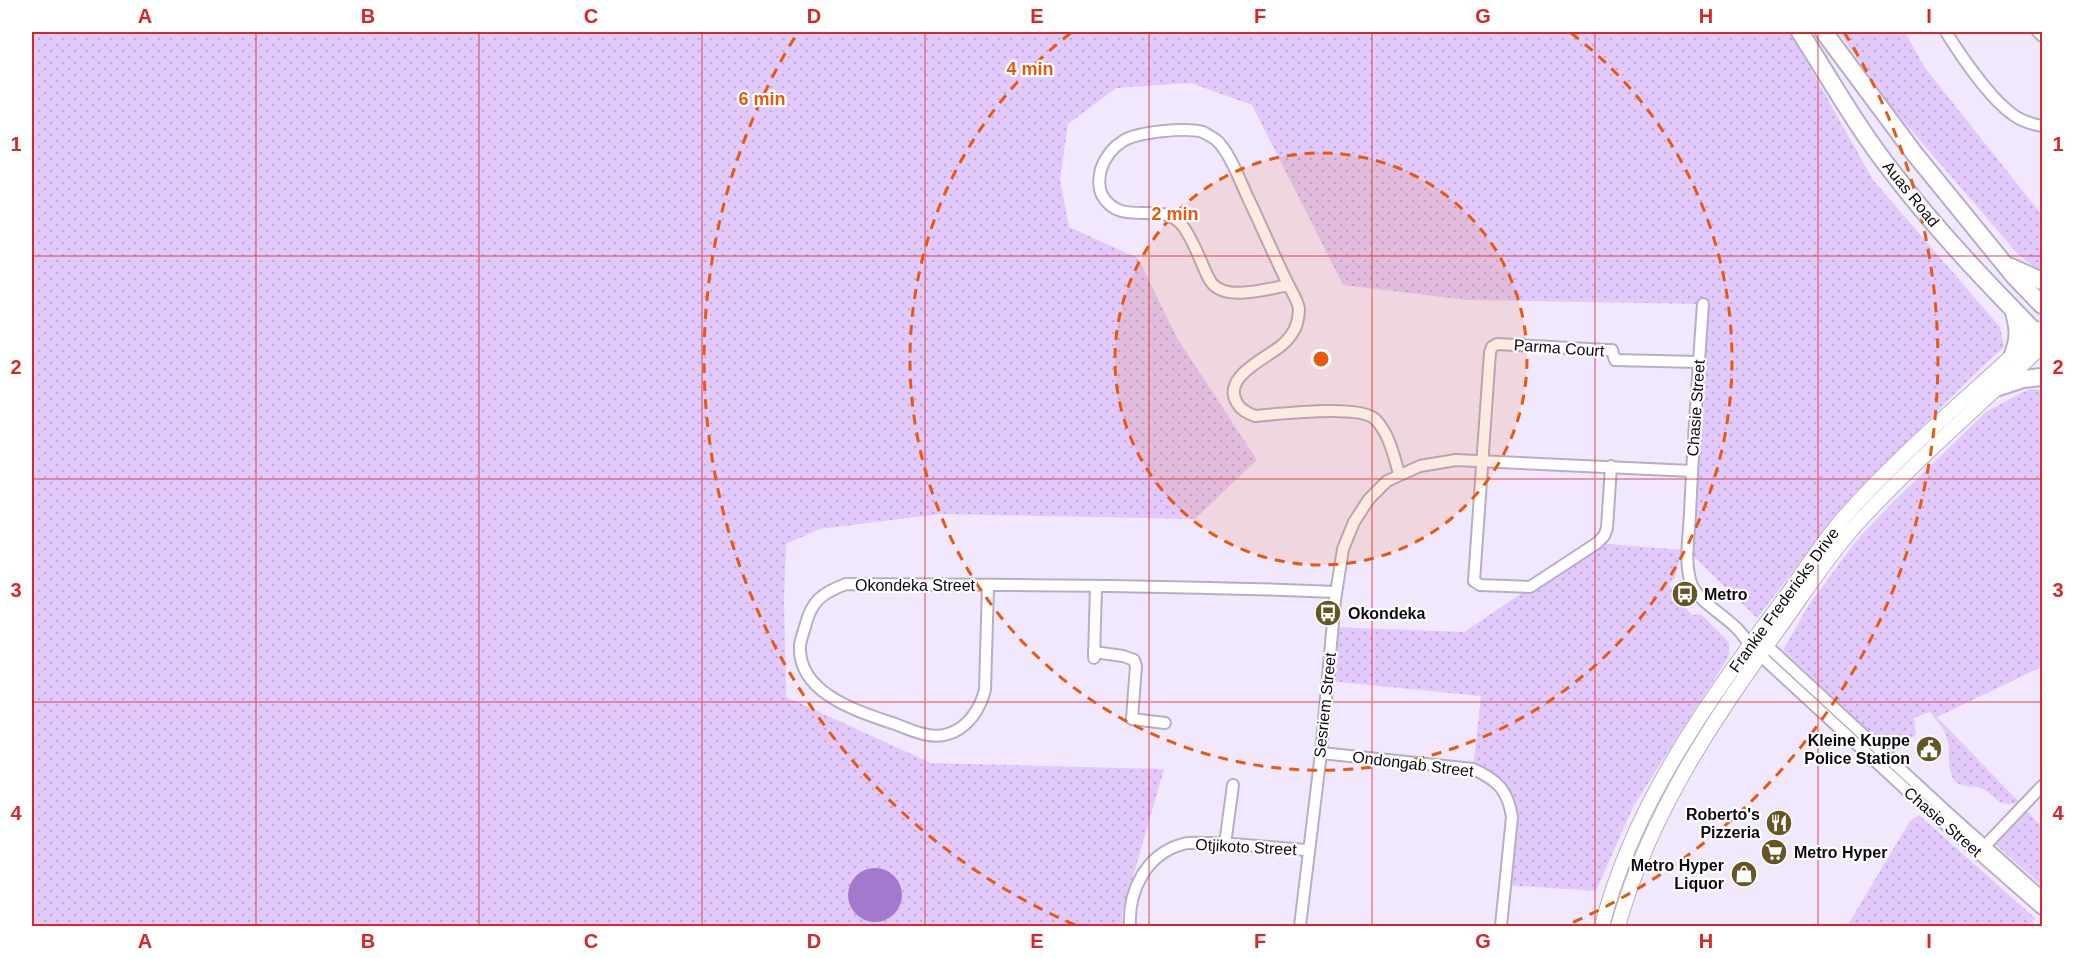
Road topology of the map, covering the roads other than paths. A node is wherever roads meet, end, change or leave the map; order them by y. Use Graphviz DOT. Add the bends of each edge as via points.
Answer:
graph roads {
  1 [pos="1800,32"];
  2 [pos="1824,32"];
  3 [pos="1946,32"];
  4 [pos="2038,32"];
  5 [pos="2043,36"];
  6 [pos="2043,126"];
  7 [pos="2005,264"];
  8 [pos="2043,281"];
  9 [pos="1288,285"];
  10 [pos="1703,304"];
  11 [pos="2043,304"];
  12 [pos="2014,311"];
  13 [pos="2041,337"];
  14 [pos="2012,357"];
  15 [pos="1699,363"];
  16 [pos="2043,377"];
  17 [pos="1999,387"];
  18 [pos="1482,461"];
  19 [pos="1611,466"];
  20 [pos="1692,471"];
  21 [pos="1399,474"];
  22 [pos="988,585"];
  23 [pos="1096,587"];
  24 [pos="1336,592"];
  25 [pos="1755,643"];
  26 [pos="1165,723"];
  27 [pos="1321,753"];
  28 [pos="1233,786"];
  29 [pos="2043,786"];
  30 [pos="1225,844"];
  31 [pos="1982,849"];
  32 [pos="1308,850"];
  33 [pos="2043,897"];
  34 [pos="2043,909"];
  35 [pos="1130,927"];
  36 [pos="1300,927"];
  37 [pos="1501,927"];
  38 [pos="1602,927"];
  39 [pos="1618,927"];
  1 -- 12 [label="highway, Auas Road" via="1891,171 1922,211"];
  2 -- 7 [label="highway, Auas Road" via="1914,153"];
  3 -- 6 [label="street" via="2001,105 2020,119"];
  4 -- 5 [label="street"];
  7 -- 8 [label="highway"];
  7 -- 11 [label="highway, Auas Road"];
  9 -- 9 [label="street" via="1231,162 1216,141 1203,132 1157,133 1123,140 1111,151 1098,179 1101,194 1120,212 1175,218 1212,284 1224,292 1239,293"];
  9 -- 21 [label="street" via="1299,308 1292,334 1243,373 1233,390 1235,400 1255,416 1352,410 1369,414 1390,445"];
  10 -- 15 [label="street, Chasie Street"];
  12 -- 13 [label="highway, Auas Road"];
  12 -- 14 [label="highway" via="2019,331"];
  13 -- 14 [label="main road, Frankie Fredericks Drive"];
  13 -- 17 [label="main road, Frankie Fredericks Drive"];
  14 -- 25 [label="main road, Frankie Fredericks Drive" via="1890,469 1844,517"];
  15 -- 18 [label="street, Parma Court" via="1615,360 1612,350 1497,344 1490,352"];
  15 -- 20 [label="street, Chasie Street"];
  16 -- 17 [label="highway"];
  17 -- 25 [label="main road, Frankie Fredericks Drive" via="1854,526"];
  18 -- 19 [label="street, Sesriem Street"];
  18 -- 19 [label="street" via="1474,581 1480,585 1518,588 1530,588 1604,536"];
  18 -- 21 [label="street, Sesriem Street" via="1441,461"];
  19 -- 20 [label="street, Sesriem Street"];
  20 -- 25 [label="street, Chasie Street" via="1688,561 1692,585 1706,602"];
  21 -- 24 [label="street, Sesriem Street" via="1369,499 1354,522 1343,549"];
  22 -- 22 [label="street, Okondeka Street" via="846,584 826,591 813,605 806,621 800,646 804,667 819,688 839,703 926,735 947,735 961,728 982,702"];
  22 -- 23 [label="street, Okondeka Street"];
  23 -- 24 [label="street, Okondeka Street"];
  23 -- 26 [label="street" via="1094,656 1134,660 1127,719"];
  24 -- 27 [label="street, Sesriem Street"];
  25 -- 31 [label="street, Chasie Street"];
  25 -- 38 [label="main road, Frankie Fredericks Drive" via="1674,757 1649,802 1620,867"];
  25 -- 39 [label="main road, Frankie Fredericks Drive" via="1662,811 1628,892"];
  27 -- 32 [label="street, Sesriem Street"];
  27 -- 37 [label="street, Ondongab Street" via="1473,769 1495,781 1510,802 1512,818"];
  28 -- 30 [label="street"];
  29 -- 31 [label="street"];
  30 -- 32 [label="street, Otjikoto Street"];
  30 -- 35 [label="street, Otjikoto Street" via="1185,843 1154,859 1140,876"];
  31 -- 33 [label="street, Chasie Street"];
  31 -- 34 [label="street, Chasie Street"];
  32 -- 36 [label="street, Sesriem Street"];
}
